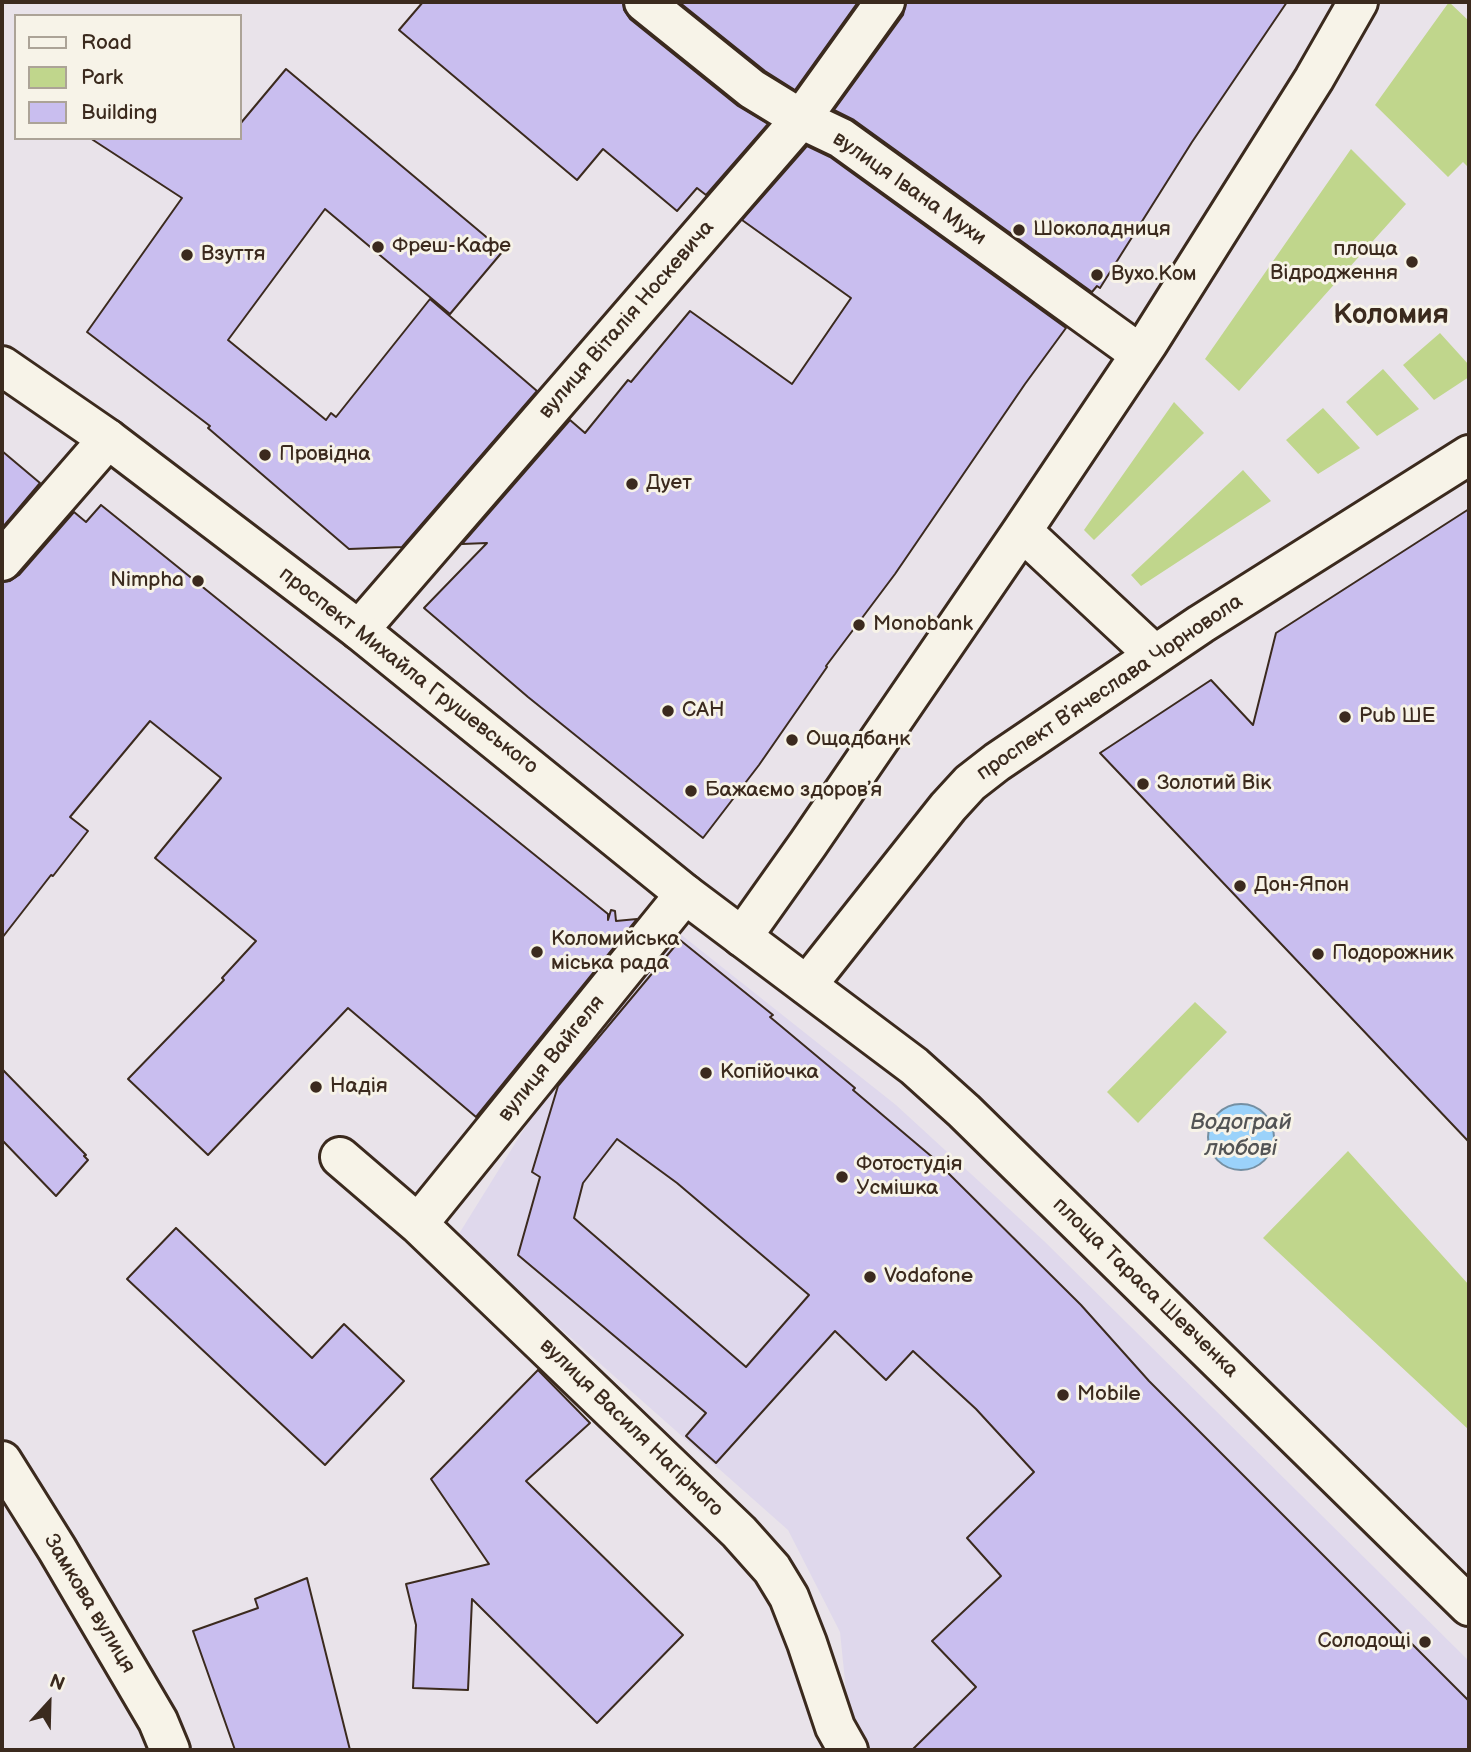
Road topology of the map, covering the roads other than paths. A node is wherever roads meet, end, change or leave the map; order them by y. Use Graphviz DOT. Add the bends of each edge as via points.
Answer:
graph roads {
  1 [pos="644,2"];
  2 [pos="885,2"];
  3 [pos="1358,2"];
  4 [pos="801,119"];
  5 [pos="1140,354"];
  6 [pos="2,366"];
  7 [pos="108,439"];
  8 [pos="1469,455"];
  9 [pos="1022,531"];
  10 [pos="2,561"];
  11 [pos="359,630"];
  12 [pos="1155,655"];
  13 [pos="685,894"];
  14 [pos="742,937"];
  15 [pos="807,985"];
  16 [pos="340,1157"];
  17 [pos="418,1224"];
  18 [pos="2,1461"];
  19 [pos="1469,1606"];
  20 [pos="170,1750"];
  21 [pos="848,1750"];
  1 -- 4 [label="street, вулиця Івана Мухи" via="752,89"];
  2 -- 4 [label="street, вулиця Віталія Носкевича"];
  3 -- 5 [label="street"];
  4 -- 5 [label="street, вулиця Івана Мухи" via="841,138"];
  4 -- 11 [label="street, вулиця Віталія Носкевича"];
  5 -- 9 [label="street"];
  6 -- 7 [label="street, проспект Михайла Грушевського"];
  7 -- 10 [label="street"];
  7 -- 11 [label="street, проспект Михайла Грушевського"];
  8 -- 12 [label="street, проспект Вʼячеслава Чорновола"];
  9 -- 12 [label="street"];
  9 -- 14 [label="street"];
  11 -- 13 [label="street, проспект Михайла Грушевського"];
  12 -- 15 [label="street, проспект Вʼячеслава Чорновола" via="970,783"];
  13 -- 14 [label="street, проспект Михайла Грушевського"];
  13 -- 17 [label="street, вулиця Вайгеля"];
  14 -- 15 [label="street, проспект Михайла Грушевського"];
  15 -- 19 [label="street, площа Тараса Шевченка" via="914,1066 964,1111"];
  16 -- 17 [label="street, вулиця Василя Нагірного"];
  17 -- 21 [label="street, вулиця Василя Нагірного" via="729,1522 772,1569 789,1597 835,1727"];
  18 -- 20 [label="street, Замкова вулиця" via="158,1721"];
}
